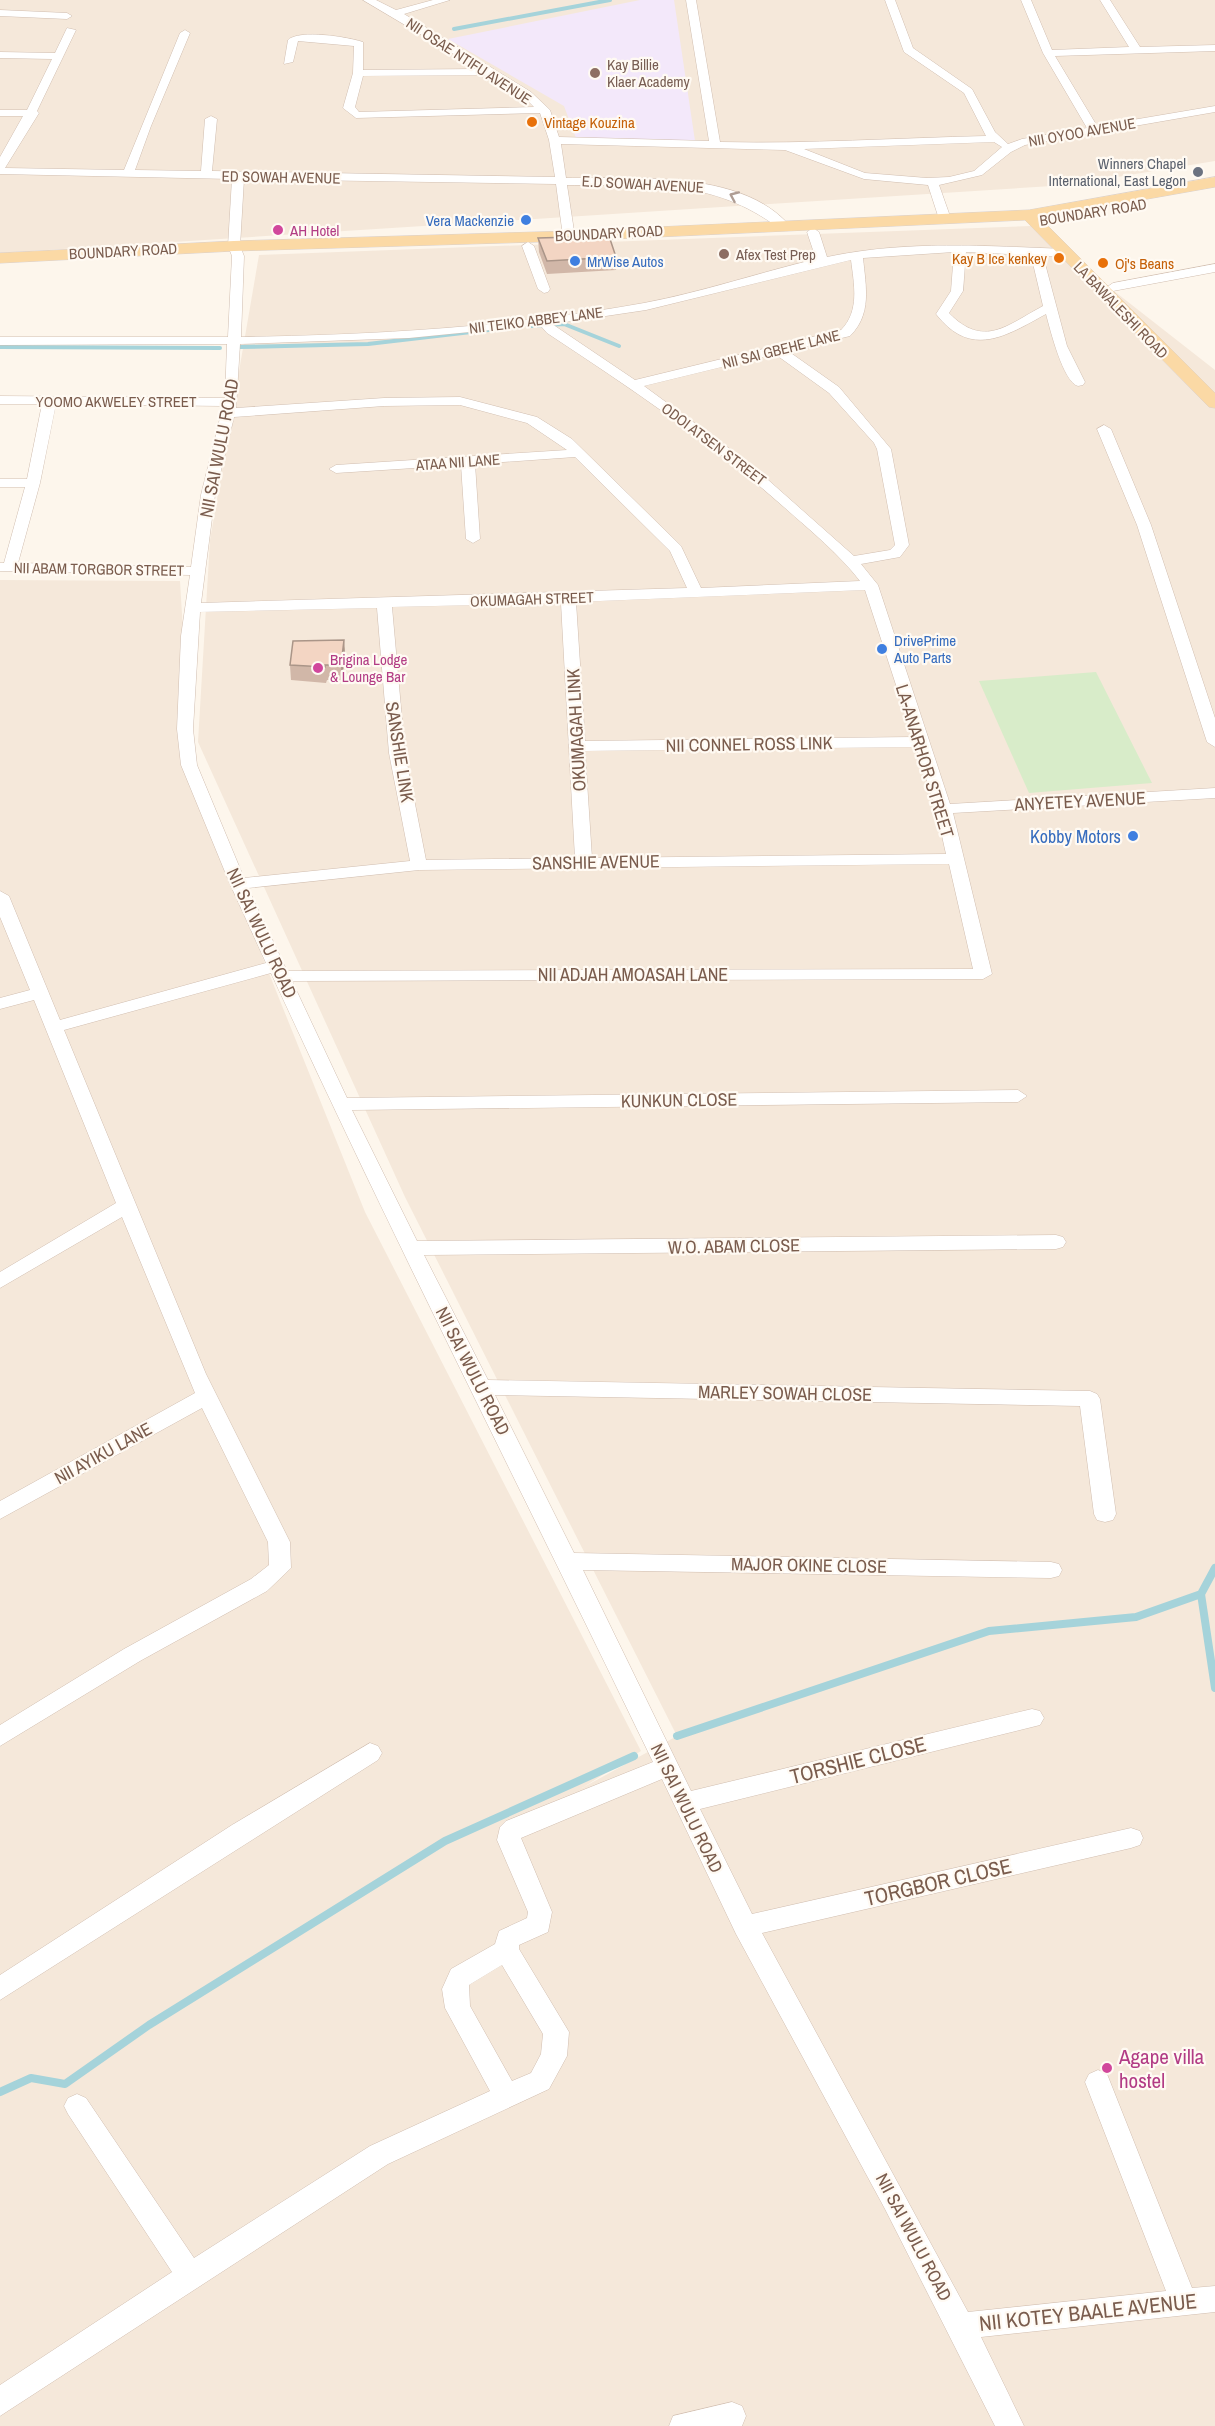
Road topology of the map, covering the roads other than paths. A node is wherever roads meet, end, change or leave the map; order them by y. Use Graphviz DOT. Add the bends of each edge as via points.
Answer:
graph roads {
  1 [pos="368,0"];
  2 [pos="445,0"];
  3 [pos="691,0"];
  4 [pos="890,0"];
  5 [pos="1026,0"];
  6 [pos="1106,0"];
  7 [pos="0,13"];
  8 [pos="395,13"];
  9 [pos="67,16"];
  10 [pos="71,30"];
  11 [pos="185,33"];
  12 [pos="1215,48"];
  13 [pos="1137,51"];
  14 [pos="1048,53"];
  15 [pos="0,55"];
  16 [pos="60,56"];
  17 [pos="288,62"];
  18 [pos="490,72"];
  19 [pos="358,73"];
  20 [pos="1215,109"];
  21 [pos="544,110"];
  22 [pos="0,113"];
  23 [pos="33,113"];
  24 [pos="211,118"];
  25 [pos="1094,130"];
  26 [pos="994,139"];
  27 [pos="555,140"];
  28 [pos="715,146"];
  29 [pos="1008,146"];
  30 [pos="785,147"];
  31 [pos="0,169"];
  32 [pos="128,174"];
  33 [pos="206,175"];
  34 [pos="238,176"];
  35 [pos="562,180"];
  36 [pos="932,180"];
  37 [pos="1215,182"];
  38 [pos="1215,191"];
  39 [pos="1087,215"];
  40 [pos="951,222"];
  41 [pos="1033,223"];
  42 [pos="784,226"];
  43 [pos="813,232"];
  44 [pos="570,240"];
  45 [pos="1067,240"];
  46 [pos="528,246"];
  47 [pos="960,248"];
  48 [pos="236,251"];
  49 [pos="1036,252"];
  50 [pos="857,255"];
  51 [pos="0,258"];
  52 [pos="823,262"];
  53 [pos="0,267"];
  54 [pos="1215,268"];
  55 [pos="1113,287"];
  56 [pos="544,289"];
  57 [pos="1050,307"];
  58 [pos="546,325"];
  59 [pos="235,340"];
  60 [pos="0,341"];
  61 [pos="778,350"];
  62 [pos="1078,382"];
  63 [pos="635,384"];
  64 [pos="1215,389"];
  65 [pos="0,400"];
  66 [pos="50,400"];
  67 [pos="1215,403"];
  68 [pos="230,407"];
  69 [pos="1104,429"];
  70 [pos="578,453"];
  71 [pos="468,462"];
  72 [pos="336,469"];
  73 [pos="0,483"];
  74 [pos="33,483"];
  75 [pos="473,539"];
  76 [pos="853,561"];
  77 [pos="5,567"];
  78 [pos="197,571"];
  79 [pos="871,585"];
  80 [pos="695,591"];
  81 [pos="568,598"];
  82 [pos="384,603"];
  83 [pos="192,608"];
  84 [pos="920,742"];
  85 [pos="1215,742"];
  86 [pos="578,746"];
  87 [pos="1215,793"];
  88 [pos="944,809"];
  89 [pos="955,859"];
  90 [pos="584,862"];
  91 [pos="419,865"];
  92 [pos="238,884"];
  93 [pos="0,896"];
  94 [pos="280,971"];
  95 [pos="983,974"];
  96 [pos="38,993"];
  97 [pos="0,1004"];
  98 [pos="55,1027"];
  99 [pos="1018,1096"];
  100 [pos="340,1104"];
  101 [pos="125,1206"];
  102 [pos="1056,1242"];
  103 [pos="411,1248"];
  104 [pos="0,1281"];
  105 [pos="481,1387"];
  106 [pos="206,1396"];
  107 [pos="0,1511"];
  108 [pos="1105,1514"];
  109 [pos="568,1561"];
  110 [pos="1051,1570"];
  111 [pos="1032,1718"];
  112 [pos="0,1737"];
  113 [pos="370,1753"];
  114 [pos="667,1767"];
  115 [pos="684,1803"];
  116 [pos="1131,1838"];
  117 [pos="745,1926"];
  118 [pos="506,1950"];
  119 [pos="0,1989"];
  120 [pos="1098,2082"];
  121 [pos="507,2097"];
  122 [pos="77,2106"];
  123 [pos="191,2277"];
  124 [pos="1215,2299"];
  125 [pos="1184,2302"];
  126 [pos="961,2326"];
  127 [pos="0,2402"];
  128 [pos="732,2416"];
  129 [pos="683,2426"];
  130 [pos="1010,2426"];
  1 -- 8 [label="street, NII OSAE NTIFU AVENUE"];
  2 -- 8 [label="street"];
  3 -- 28 [label="street"];
  4 -- 26 [label="street" via="908,50 968,91"];
  5 -- 14 [label="street"];
  6 -- 13 [label="street"];
  7 -- 9 [label="street"];
  8 -- 18 [label="street, NII OSAE NTIFU AVENUE"];
  10 -- 16 [label="street"];
  11 -- 32 [label="street"];
  12 -- 13 [label="street"];
  13 -- 14 [label="street"];
  14 -- 25 [label="street"];
  15 -- 16 [label="street"];
  16 -- 23 [label="street"];
  17 -- 19 [label="street" via="296,38 346,40 359,44"];
  18 -- 19 [label="street"];
  18 -- 21 [label="street, NII OSAE NTIFU AVENUE"];
  19 -- 21 [label="street" via="349,108 356,114"];
  20 -- 25 [label="street, NII OYOO AVENUE"];
  21 -- 27 [label="street, NII OSAE NTIFU AVENUE"];
  22 -- 23 [label="street"];
  23 -- 31 [label="street"];
  24 -- 33 [label="street"];
  25 -- 29 [label="street, NII OYOO AVENUE"];
  26 -- 29 [label="street"];
  26 -- 30 [label="street"];
  27 -- 28 [label="street"];
  27 -- 35 [label="street, NII OSAE NTIFU AVENUE"];
  28 -- 30 [label="street"];
  29 -- 36 [label="street, NII OYOO AVENUE" via="980,173"];
  30 -- 36 [label="street, NII OYOO AVENUE" via="869,177"];
  31 -- 32 [label="street, ED SOWAH AVENUE"];
  32 -- 33 [label="street, ED SOWAH AVENUE"];
  33 -- 34 [label="street, ED SOWAH AVENUE"];
  34 -- 35 [label="street, ED SOWAH AVENUE"];
  34 -- 48 [label="street, NII SAI WULU ROAD"];
  42 -- 35 [label="street, E.D SOWAH AVENUE, one-way" via="765,210 712,188 676,183"];
  35 -- 44 [label="street, NII OSAE NTIFU AVENUE"];
  36 -- 40 [label="street"];
  37 -- 41 [label="main road, BOUNDARY ROAD"];
  38 -- 39 [label="main road, BOUNDARY ROAD"];
  39 -- 41 [label="main road, BOUNDARY ROAD"];
  39 -- 45 [label="main road"];
  40 -- 41 [label="main road, BOUNDARY ROAD"];
  40 -- 41 [label="main road"];
  40 -- 42 [label="main road, BOUNDARY ROAD"];
  40 -- 43 [label="main road, BOUNDARY ROAD"];
  41 -- 45 [label="main road"];
  41 -- 45 [label="main road, LA BAWALESHI ROAD"];
  42 -- 44 [label="main road, BOUNDARY ROAD"];
  43 -- 44 [label="main road, BOUNDARY ROAD"];
  43 -- 52 [label="street"];
  44 -- 46 [label="main road, BOUNDARY ROAD"];
  44 -- 48 [label="main road, BOUNDARY ROAD"];
  45 -- 49 [label="street, NII TEIKO ABBEY LANE"];
  45 -- 55 [label="main road, LA BAWALESHI ROAD"];
  45 -- 67 [label="main road, LA BAWALESHI ROAD"];
  46 -- 48 [label="main road, BOUNDARY ROAD"];
  46 -- 56 [label="street"];
  47 -- 49 [label="street, NII TEIKO ABBEY LANE"];
  47 -- 50 [label="street, NII TEIKO ABBEY LANE"];
  47 -- 57 [label="street" via="957,291 942,314 953,327 972,338 993,337"];
  48 -- 51 [label="main road, BOUNDARY ROAD"];
  48 -- 53 [label="main road, BOUNDARY ROAD"];
  48 -- 59 [label="street, NII SAI WULU ROAD"];
  49 -- 57 [label="street"];
  50 -- 52 [label="street, NII TEIKO ABBEY LANE"];
  50 -- 61 [label="street, NII SAI GBEHE LANE" via="860,297 858,320 853,327 845,333"];
  52 -- 58 [label="street, NII TEIKO ABBEY LANE"];
  54 -- 55 [label="street"];
  55 -- 64 [label="main road, LA BAWALESHI ROAD"];
  57 -- 62 [label="street" via="1061,346"];
  58 -- 59 [label="street, NII TEIKO ABBEY LANE" via="298,341"];
  58 -- 63 [label="street, ODOI ATSEN STREET"];
  59 -- 60 [label="street, NII TEIKO ABBEY LANE"];
  59 -- 68 [label="street, NII SAI WULU ROAD"];
  61 -- 63 [label="street, NII SAI GBEHE LANE"];
  61 -- 76 [label="street" via="834,390 884,449 902,545 895,554"];
  63 -- 76 [label="street, ODOI ATSEN STREET" via="759,476"];
  65 -- 66 [label="street, YOOMO AKWELEY STREET"];
  66 -- 68 [label="street, YOOMO AKWELEY STREET"];
  66 -- 74 [label="street"];
  68 -- 70 [label="street, YOOMO AKWELEY STREET" via="460,401 532,420"];
  68 -- 78 [label="street, NII SAI WULU ROAD" via="208,495"];
  69 -- 85 [label="street" via="1144,525"];
  70 -- 71 [label="street, ATAA NII LANE"];
  70 -- 80 [label="street, YOOMO AKWELEY STREET" via="676,549"];
  71 -- 72 [label="street, ATAA NII LANE"];
  71 -- 75 [label="street"];
  73 -- 74 [label="street"];
  74 -- 77 [label="street"];
  76 -- 79 [label="street, ODOI ATSEN STREET"];
  77 -- 78 [label="street, NII ABAM TORGBOR STREET"];
  78 -- 83 [label="street, NII SAI WULU ROAD"];
  79 -- 80 [label="street, OKUMAGAH STREET"];
  79 -- 84 [label="street, LA-ANARHOR STREET"];
  80 -- 81 [label="street, OKUMAGAH STREET"];
  81 -- 82 [label="street, OKUMAGAH STREET"];
  81 -- 86 [label="street, OKUMAGAH LINK"];
  82 -- 83 [label="street, OKUMAGAH STREET"];
  82 -- 91 [label="street, SANSHIE LINK" via="398,753"];
  83 -- 92 [label="street, NII SAI WULU ROAD" via="186,729 189,765"];
  84 -- 86 [label="street, NII CONNEL ROSS LINK"];
  84 -- 88 [label="street, LA-ANARHOR STREET"];
  86 -- 90 [label="street, OKUMAGAH LINK"];
  87 -- 88 [label="street, ANYETEY AVENUE"];
  88 -- 89 [label="street, LA-ANARHOR STREET"];
  89 -- 90 [label="street, SANSHIE AVENUE"];
  89 -- 95 [label="street, LA-ANARHOR STREET"];
  90 -- 91 [label="street, SANSHIE AVENUE"];
  91 -- 92 [label="street, SANSHIE AVENUE"];
  92 -- 94 [label="street, NII SAI WULU ROAD"];
  93 -- 96 [label="street"];
  94 -- 95 [label="street, NII ADJAH AMOASAH LANE"];
  94 -- 98 [label="street, NII ADJAH AMOASAH LANE"];
  94 -- 100 [label="street, NII SAI WULU ROAD"];
  96 -- 97 [label="street"];
  96 -- 98 [label="street"];
  98 -- 101 [label="street"];
  99 -- 100 [label="street, KUNKUN CLOSE"];
  100 -- 103 [label="street, NII SAI WULU ROAD"];
  101 -- 104 [label="street"];
  101 -- 106 [label="street"];
  102 -- 103 [label="street, W.O. ABAM CLOSE"];
  103 -- 105 [label="street, NII SAI WULU ROAD"];
  105 -- 108 [label="street, MARLEY SOWAH CLOSE" via="1089,1399"];
  105 -- 109 [label="street, NII SAI WULU ROAD"];
  106 -- 107 [label="street, NII AYIKU LANE"];
  106 -- 112 [label="street" via="279,1542 280,1568 259,1585 132,1655"];
  109 -- 110 [label="street, MAJOR OKINE CLOSE"];
  109 -- 114 [label="street, NII SAI WULU ROAD"];
  111 -- 115 [label="street, TORSHIE CLOSE"];
  113 -- 119 [label="street" via="231,1838"];
  114 -- 115 [label="street, NII SAI WULU ROAD"];
  114 -- 118 [label="street" via="515,1828 509,1834 540,1912 539,1924 508,1940"];
  115 -- 117 [label="street, NII SAI WULU ROAD"];
  116 -- 117 [label="street, TORGBOR CLOSE"];
  117 -- 126 [label="street, NII SAI WULU ROAD"];
  118 -- 121 [label="street" via="556,2032 554,2056 540,2081"];
  118 -- 121 [label="street" via="460,1977 454,1994"];
  120 -- 125 [label="street"];
  121 -- 123 [label="street" via="379,2155"];
  122 -- 123 [label="street"];
  123 -- 127 [label="street"];
  124 -- 125 [label="street, NII KOTEY BAALE AVENUE"];
  125 -- 126 [label="street, NII KOTEY BAALE AVENUE"];
  126 -- 130 [label="street, NII SAI WULU ROAD"];
  128 -- 129 [label="street"];
}
